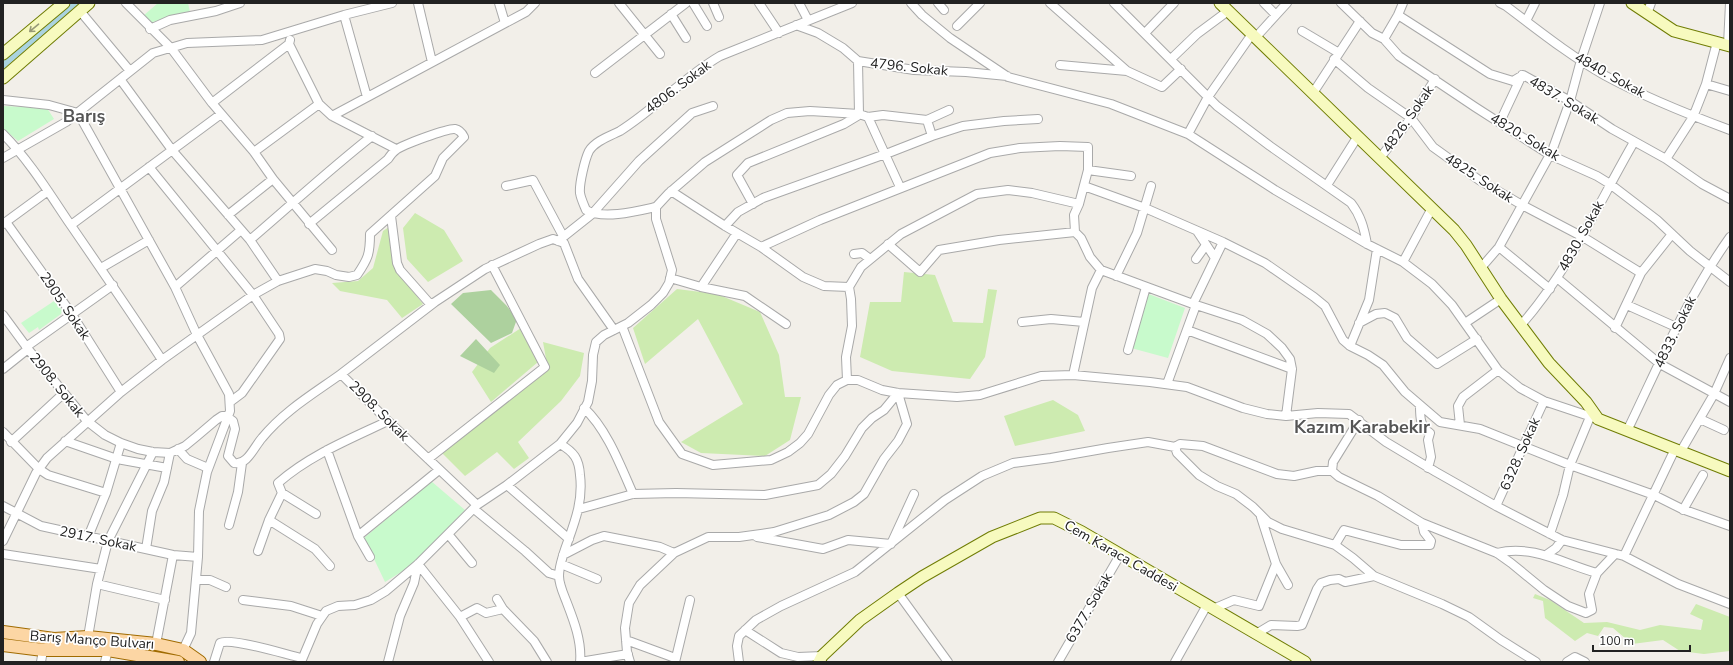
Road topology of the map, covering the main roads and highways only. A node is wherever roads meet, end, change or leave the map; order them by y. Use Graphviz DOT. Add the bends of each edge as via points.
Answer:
graph roads {
  1 [pos="3,632"];
  2 [pos="3,645"];
  3 [pos="42,656"];
  4 [pos="107,656"];
  5 [pos="174,661"];
  6 [pos="200,662"];
  1 -- 6 [label="main road, Barış Manço Bulvarı" via="54,639 88,637 156,644 183,650"];
  2 -- 3 [label="main road, Barış Manço Bulvarı"];
  3 -- 4 [label="main road, Barış Manço Bulvarı"];
  4 -- 5 [label="main road, Barış Manço Bulvarı"];
}
